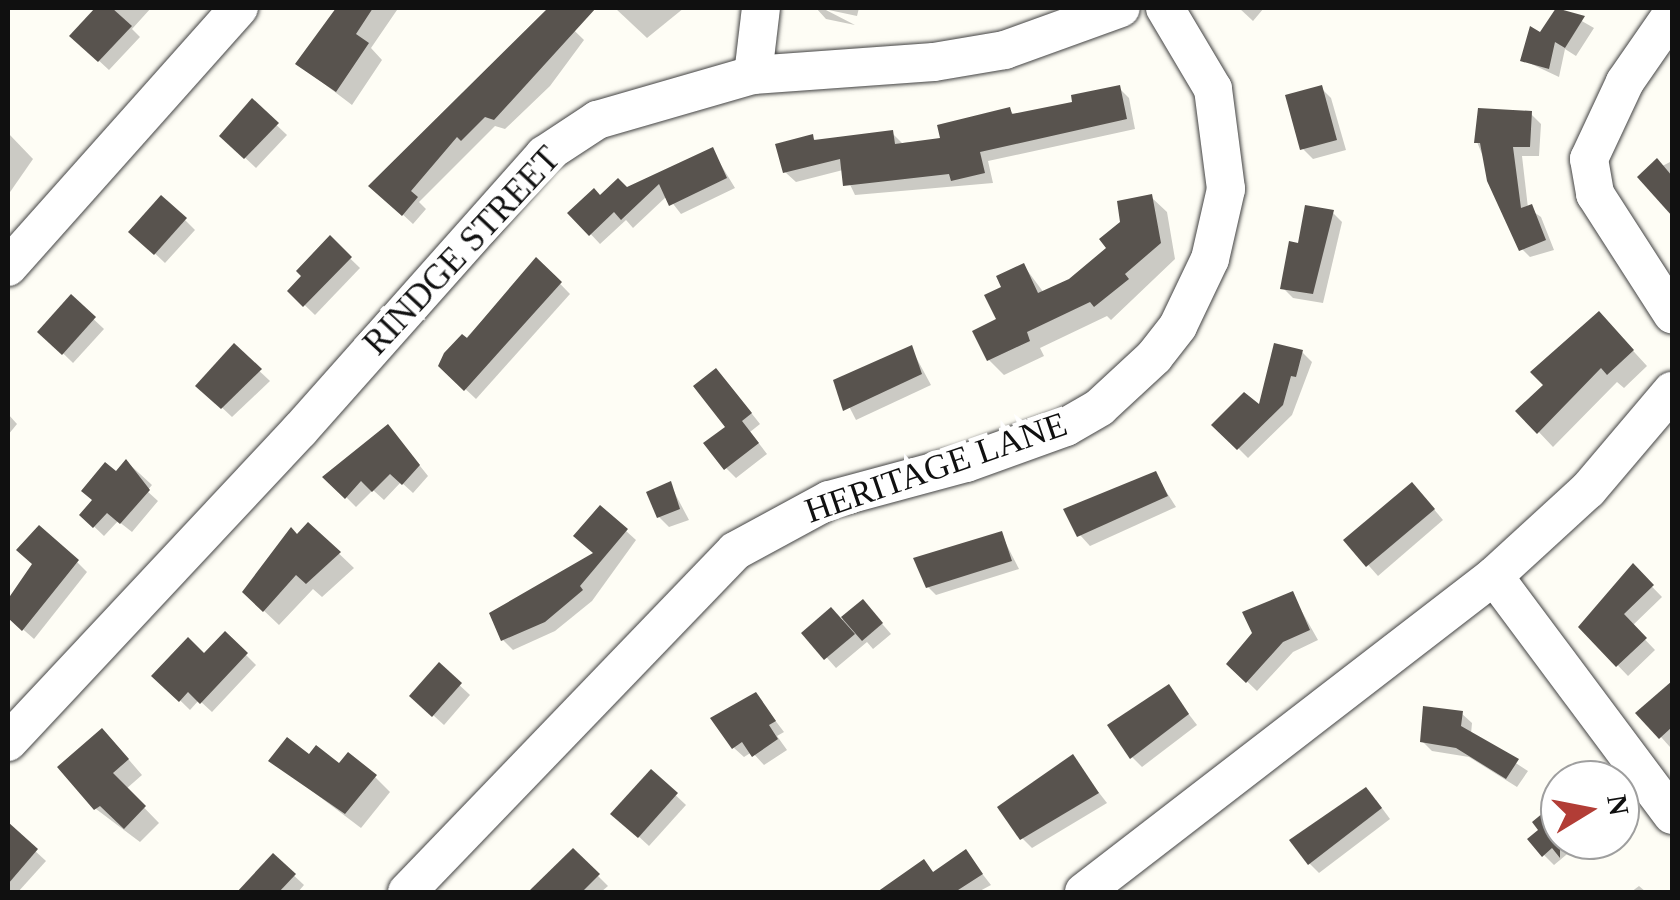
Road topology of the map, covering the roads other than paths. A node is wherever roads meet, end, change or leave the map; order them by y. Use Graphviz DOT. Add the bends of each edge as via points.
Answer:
graph roads {
  1 [pos="239,8"];
  2 [pos="760,8"];
  3 [pos="1121,8"];
  4 [pos="1165,8"];
  5 [pos="1672,14"];
  6 [pos="753,75"];
  7 [pos="8,267"];
  8 [pos="1672,314"];
  9 [pos="1672,391"];
  10 [pos="1494,576"];
  11 [pos="8,742"];
  12 [pos="1672,815"];
  13 [pos="408,892"];
  14 [pos="1084,892"];
  1 -- 7 [label="street"];
  2 -- 6 [label="street"];
  3 -- 6 [label="street, RINDGE STREET" via="1060,34 976,56"];
  4 -- 13 [label="street, HERITAGE LANE" via="1213,89 1226,189 1222,222 1196,292 1154,357 1100,408 1066,427 966,464 830,500 736,551"];
  5 -- 8 [label="street" via="1625,82 1589,158 1595,194"];
  6 -- 11 [label="street, RINDGE STREET" via="597,120 544,155 300,430"];
  9 -- 10 [label="street" via="1588,490"];
  10 -- 12 [label="street"];
  10 -- 14 [label="street"];
}
